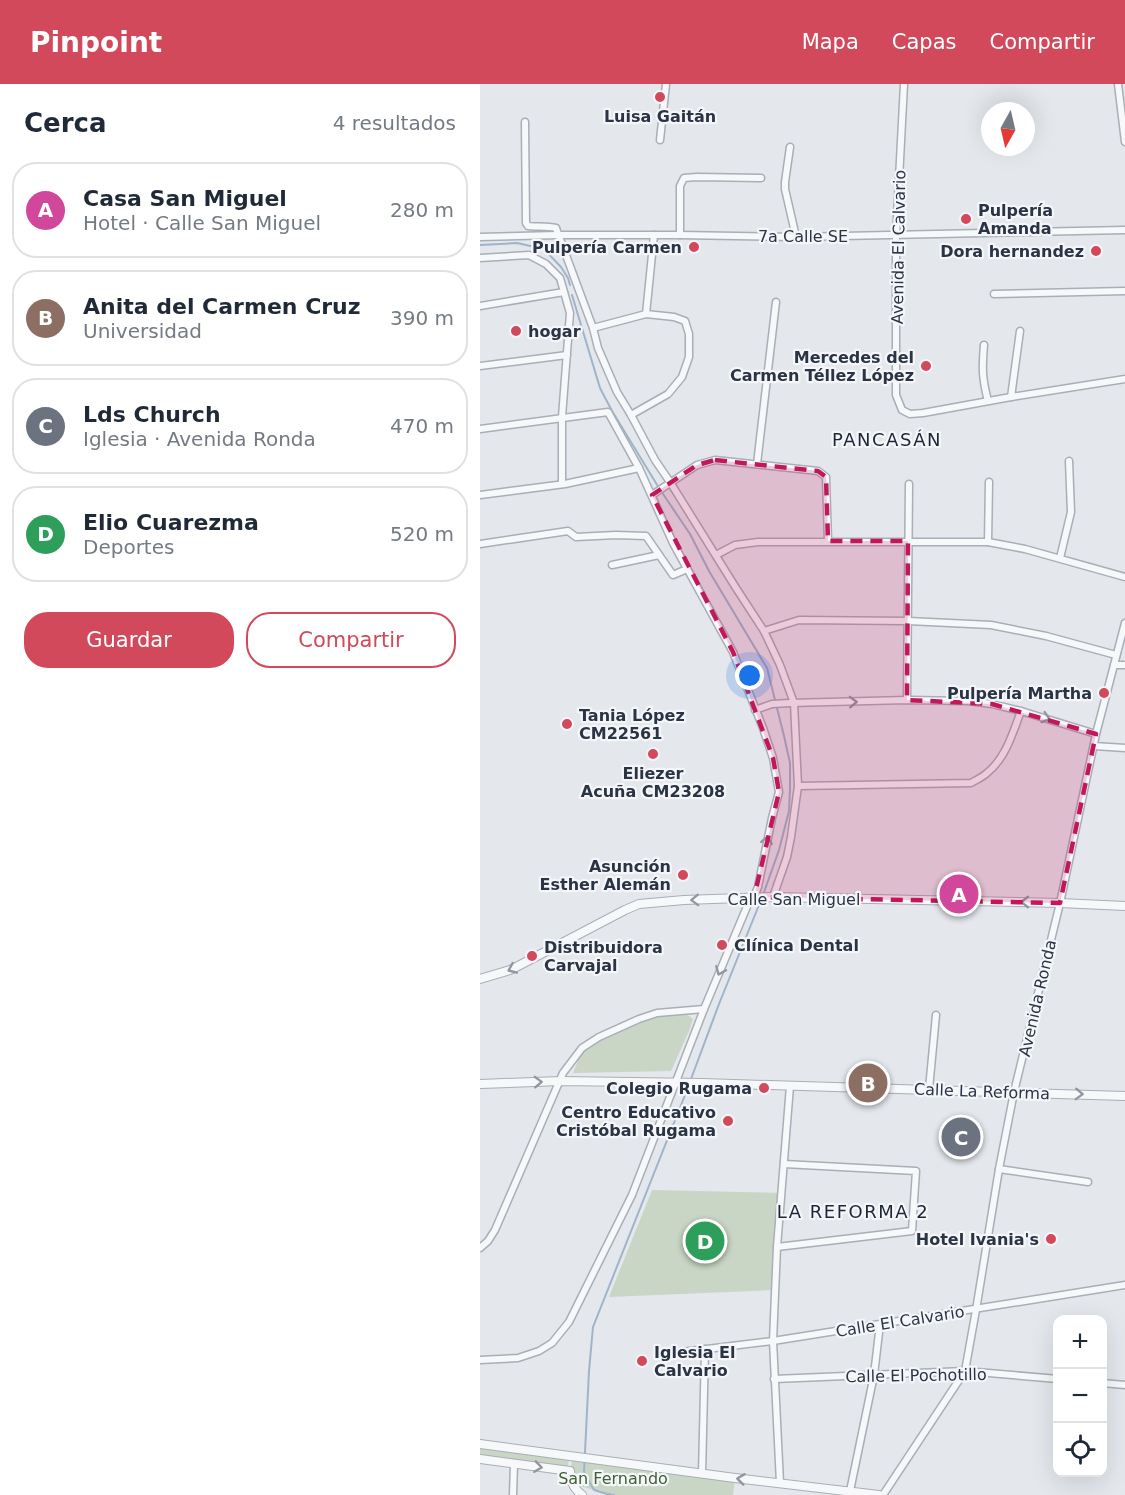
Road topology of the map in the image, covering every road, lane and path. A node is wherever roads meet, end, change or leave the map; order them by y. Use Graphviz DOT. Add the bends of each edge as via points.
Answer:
graph roads {
  1 [pos="666,84"];
  2 [pos="904,84"];
  3 [pos="1118,84"];
  4 [pos="525,122"];
  5 [pos="660,140"];
  6 [pos="1125,142"];
  7 [pos="790,147"];
  8 [pos="761,178"];
  9 [pos="1125,230"];
  10 [pos="558,235"];
  11 [pos="654,235"];
  12 [pos="680,235"];
  13 [pos="896,236"];
  14 [pos="480,237"];
  15 [pos="796,237"];
  16 [pos="480,258"];
  17 [pos="1125,291"];
  18 [pos="564,292"];
  19 [pos="994,294"];
  20 [pos="776,302"];
  21 [pos="480,306"];
  22 [pos="646,314"];
  23 [pos="593,328"];
  24 [pos="1020,331"];
  25 [pos="984,345"];
  26 [pos="567,354"];
  27 [pos="480,366"];
  28 [pos="1125,379"];
  29 [pos="1011,397"];
  30 [pos="988,401"];
  31 [pos="631,416"];
  32 [pos="562,417"];
  33 [pos="480,429"];
  34 [pos="1069,460"];
  35 [pos="757,464"];
  36 [pos="639,468"];
  37 [pos="670,482"];
  38 [pos="989,482"];
  39 [pos="562,484"];
  40 [pos="909,484"];
  41 [pos="654,494"];
  42 [pos="480,495"];
  43 [pos="828,541"];
  44 [pos="908,541"];
  45 [pos="988,542"];
  46 [pos="480,544"];
  47 [pos="659,555"];
  48 [pos="716,555"];
  49 [pos="1060,558"];
  50 [pos="612,565"];
  51 [pos="687,569"];
  52 [pos="1125,577"];
  53 [pos="908,621"];
  54 [pos="1125,623"];
  55 [pos="764,632"];
  56 [pos="1116,655"];
  57 [pos="1114,665"];
  58 [pos="1125,665"];
  59 [pos="907,700"];
  60 [pos="792,703"];
  61 [pos="757,709"];
  62 [pos="1022,711"];
  63 [pos="1096,734"];
  64 [pos="1094,746"];
  65 [pos="1125,748"];
  66 [pos="798,786"];
  67 [pos="754,897"];
  68 [pos="772,897"];
  69 [pos="1060,903"];
  70 [pos="1125,906"];
  71 [pos="480,979"];
  72 [pos="704,1009"];
  73 [pos="936,1016"];
  74 [pos="560,1081"];
  75 [pos="677,1083"];
  76 [pos="480,1084"];
  77 [pos="790,1086"];
  78 [pos="929,1089"];
  79 [pos="1014,1092"];
  80 [pos="1125,1096"];
  81 [pos="784,1164"];
  82 [pos="999,1169"];
  83 [pos="1088,1182"];
  84 [pos="777,1247"];
  85 [pos="480,1248"];
  86 [pos="1125,1285"];
  87 [pos="976,1310"];
  88 [pos="880,1324"];
  89 [pos="772,1341"];
  90 [pos="705,1349"];
  91 [pos="674,1353"];
  92 [pos="480,1360"];
  93 [pos="965,1371"];
  94 [pos="874,1375"];
  95 [pos="774,1379"];
  96 [pos="1053,1379"];
  97 [pos="1107,1383"];
  98 [pos="1125,1385"];
  99 [pos="480,1444"];
  100 [pos="576,1457"];
  101 [pos="480,1459"];
  102 [pos="514,1464"];
  103 [pos="570,1471"];
  104 [pos="702,1474"];
  105 [pos="780,1483"];
  106 [pos="850,1491"];
  107 [pos="866,1494"];
  108 [pos="513,1495"];
  109 [pos="582,1495"];
  110 [pos="881,1495"];
  1 -- 5 [label="street"];
  2 -- 13 [label="street, Avenida El Calvario"];
  3 -- 6 [label="street"];
  4 -- 10 [label="street" via="526,223 556,228"];
  7 -- 15 [label="street" via="785,189"];
  8 -- 12 [label="street" via="684,178 680,186"];
  9 -- 13 [label="street, 7a Calle SE"];
  10 -- 11 [label="street, 7a Calle SE"];
  10 -- 14 [label="street, 7a Calle SE"];
  10 -- 23 [label="street"];
  11 -- 12 [label="street, 7a Calle SE"];
  11 -- 22 [label="street"];
  12 -- 15 [label="street, 7a Calle SE"];
  13 -- 15 [label="street, 7a Calle SE"];
  13 -- 30 [label="street, Avenida El Calvario" via="896,395 902,410 923,413"];
  16 -- 18 [label="street" via="529,255 560,278"];
  17 -- 19 [label="street"];
  18 -- 21 [label="street"];
  18 -- 26 [label="street" via="570,313"];
  20 -- 35 [label="street"];
  22 -- 23 [label="street"];
  22 -- 31 [label="street" via="685,321 690,357 682,377 668,394"];
  23 -- 31 [label="street" via="617,392"];
  24 -- 29 [label="street"];
  25 -- 30 [label="street" via="982,369"];
  26 -- 27 [label="street"];
  26 -- 32 [label="street"];
  28 -- 29 [label="street"];
  29 -- 30 [label="street"];
  31 -- 37 [label="street"];
  32 -- 33 [label="street"];
  32 -- 36 [label="street" via="608,412"];
  32 -- 39 [label="street"];
  34 -- 49 [label="street" via="1071,512"];
  35 -- 37 [label="street" via="715,460 697,465"];
  35 -- 43 [label="street" via="818,471 826,477"];
  36 -- 39 [label="street"];
  36 -- 41 [label="street"];
  37 -- 41 [label="street"];
  37 -- 48 [label="street"];
  38 -- 45 [label="street"];
  39 -- 42 [label="street"];
  40 -- 44 [label="street"];
  41 -- 51 [label="street"];
  43 -- 44 [label="street"];
  43 -- 48 [label="street" via="758,542 735,545"];
  44 -- 45 [label="street"];
  44 -- 53 [label="street"];
  45 -- 49 [label="street"];
  46 -- 47 [label="street" via="568,531 576,537 646,536"];
  47 -- 50 [label="street"];
  47 -- 51 [label="street" via="672,575"];
  48 -- 55 [label="street"];
  49 -- 52 [label="street"];
  51 -- 61 [label="street" via="733,651"];
  53 -- 55 [label="street" via="799,620"];
  53 -- 56 [label="street" via="991,625"];
  53 -- 59 [label="street"];
  54 -- 56 [label="street, Avenida Ronda"];
  55 -- 60 [label="street"];
  56 -- 57 [label="street, Avenida Ronda"];
  57 -- 58 [label="street"];
  57 -- 63 [label="street, Avenida Ronda"];
  60 -- 59 [label="street, one-way"];
  59 -- 62 [label="street" via="968,701"];
  60 -- 61 [label="street"];
  60 -- 66 [label="street"];
  67 -- 61 [label="street, one-way" via="779,792"];
  62 -- 63 [label="street, one-way"];
  62 -- 66 [label="street" via="998,762 971,783"];
  63 -- 64 [label="street, Avenida Ronda"];
  64 -- 65 [label="street"];
  64 -- 69 [label="street, Avenida Ronda"];
  66 -- 68 [label="street" via="787,857"];
  67 -- 68 [label="street, Calle San Miguel"];
  67 -- 71 [label="street, Calle San Miguel, one-way" via="639,904 510,970"];
  67 -- 72 [label="street, one-way"];
  69 -- 68 [label="street, Calle San Miguel, one-way"];
  69 -- 70 [label="street, Calle San Miguel"];
  69 -- 79 [label="street, Avenida Ronda"];
  72 -- 74 [label="street" via="657,1013 599,1037 582,1048"];
  72 -- 75 [label="street"];
  73 -- 78 [label="street"];
  74 -- 75 [label="street, Calle La Reforma"];
  76 -- 74 [label="street, Calle La Reforma, one-way"];
  74 -- 85 [label="street" via="495,1230"];
  75 -- 77 [label="street, Calle La Reforma"];
  75 -- 92 [label="street" via="632,1195 569,1322 552,1343 539,1351 518,1358"];
  77 -- 78 [label="street, Calle La Reforma"];
  77 -- 81 [label="street"];
  78 -- 79 [label="street, Calle La Reforma"];
  79 -- 80 [label="street, Calle La Reforma, one-way"];
  79 -- 82 [label="street, Avenida Ronda"];
  81 -- 84 [label="street"];
  81 -- 84 [label="street" via="916,1171 912,1231"];
  82 -- 83 [label="street"];
  82 -- 87 [label="street, Avenida Ronda"];
  84 -- 89 [label="street"];
  86 -- 87 [label="street, Calle El Calvario"];
  87 -- 88 [label="street, Calle El Calvario"];
  87 -- 93 [label="street, Avenida Ronda"];
  88 -- 89 [label="street, Calle El Calvario"];
  88 -- 94 [label="street"];
  89 -- 90 [label="street, Calle El Calvario"];
  89 -- 95 [label="street"];
  90 -- 91 [label="street, Calle El Calvario"];
  90 -- 104 [label="street"];
  93 -- 94 [label="street, Calle El Pochotillo"];
  93 -- 96 [label="street, Calle El Pochotillo"];
  93 -- 110 [label="street, Avenida Ronda"];
  94 -- 95 [label="street, Calle El Pochotillo"];
  94 -- 106 [label="street"];
  95 -- 105 [label="street"];
  97 -- 98 [label="street"];
  99 -- 100 [label="street"];
  100 -- 103 [label="street"];
  100 -- 104 [label="street"];
  101 -- 102 [label="street"];
  102 -- 103 [label="street, one-way"];
  102 -- 108 [label="street"];
  103 -- 109 [label="street" via="570,1479"];
  105 -- 104 [label="street, one-way"];
  105 -- 106 [label="street"];
  106 -- 107 [label="street"];
  107 -- 110 [label="street"];
}
